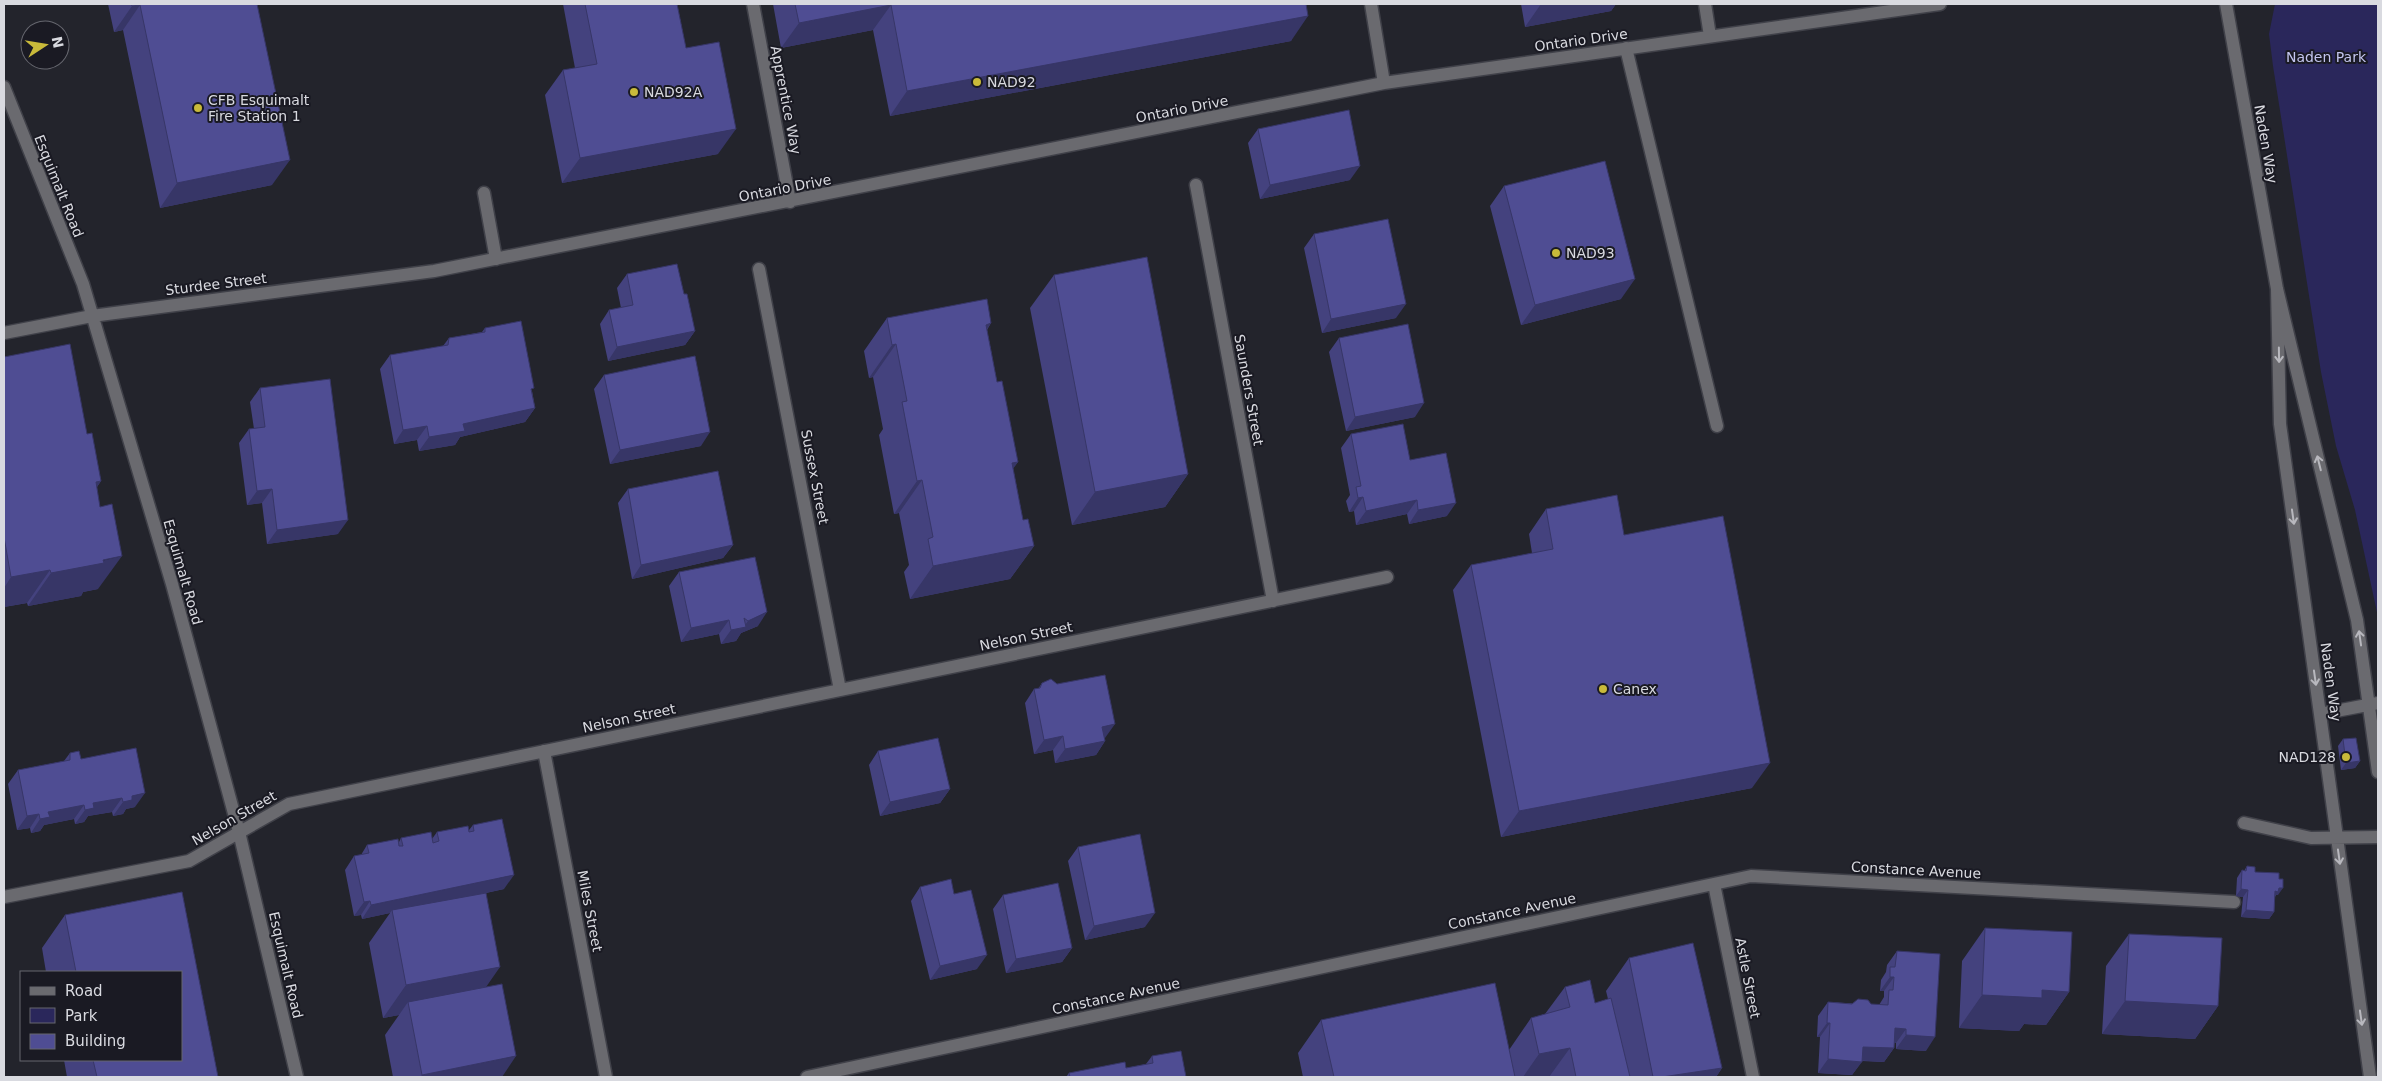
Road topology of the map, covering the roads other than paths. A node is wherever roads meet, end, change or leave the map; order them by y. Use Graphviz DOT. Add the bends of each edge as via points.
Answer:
graph roads {
  1 [pos="753,4"];
  2 [pos="1371,4"];
  3 [pos="1705,4"];
  4 [pos="1940,4"];
  5 [pos="2226,4"];
  6 [pos="1710,36"];
  7 [pos="1626,48"];
  8 [pos="1384,83"];
  9 [pos="4,87"];
  10 [pos="1196,185"];
  11 [pos="484,193"];
  12 [pos="790,202"];
  13 [pos="496,259"];
  14 [pos="759,269"];
  15 [pos="434,271"];
  16 [pos="2277,289"];
  17 [pos="92,316"];
  18 [pos="4,333"];
  19 [pos="1717,426"];
  20 [pos="1388,577"];
  21 [pos="1273,601"];
  22 [pos="840,690"];
  23 [pos="2374,704"];
  24 [pos="2320,714"];
  25 [pos="544,751"];
  26 [pos="2378,772"];
  27 [pos="2244,824"];
  28 [pos="239,832"];
  29 [pos="2378,837"];
  30 [pos="2337,838"];
  31 [pos="1714,884"];
  32 [pos="4,897"];
  33 [pos="2234,902"];
  34 [pos="297,1077"];
  35 [pos="606,1077"];
  36 [pos="807,1077"];
  37 [pos="1752,1077"];
  38 [pos="2370,1077"];
  1 -- 12 [label="street, Apprentice Way"];
  2 -- 8 [label="street"];
  3 -- 6 [label="street"];
  4 -- 6 [label="street, Ontario Drive"];
  5 -- 16 [label="street, Naden Way"];
  6 -- 7 [label="street, Ontario Drive"];
  7 -- 8 [label="street, Ontario Drive"];
  7 -- 19 [label="street"];
  8 -- 12 [label="street, Ontario Drive"];
  9 -- 17 [label="street, Esquimalt Road" via="79,275"];
  10 -- 21 [label="street, Saunders Street"];
  11 -- 13 [label="street"];
  12 -- 13 [label="street, Ontario Drive"];
  13 -- 15 [label="street, Ontario Drive"];
  14 -- 22 [label="street, Sussex Street"];
  15 -- 17 [label="street, Sturdee Street"];
  23 -- 16 [label="street, Naden Way, one-way" via="2357,620"];
  16 -- 24 [label="street, Naden Way, one-way" via="2280,424"];
  17 -- 18 [label="street, Sturdee Street"];
  17 -- 28 [label="street, Esquimalt Road" via="172,584"];
  20 -- 21 [label="street, Nelson Street"];
  21 -- 22 [label="street, Nelson Street"];
  22 -- 25 [label="street, Nelson Street"];
  23 -- 24 [label="street"];
  23 -- 26 [label="street, Naden Way"];
  24 -- 30 [label="street, Naden Way"];
  25 -- 28 [label="street, Nelson Street" via="289,804"];
  25 -- 35 [label="street, Miles Street"];
  27 -- 30 [label="street" via="2311,838"];
  28 -- 32 [label="street, Nelson Street" via="189,861"];
  28 -- 34 [label="street, Esquimalt Road"];
  29 -- 30 [label="street"];
  30 -- 38 [label="street, Naden Way, one-way"];
  31 -- 33 [label="street, Constance Avenue" via="1751,876"];
  31 -- 36 [label="street, Constance Avenue"];
  31 -- 37 [label="street, Astle Street"];
}
